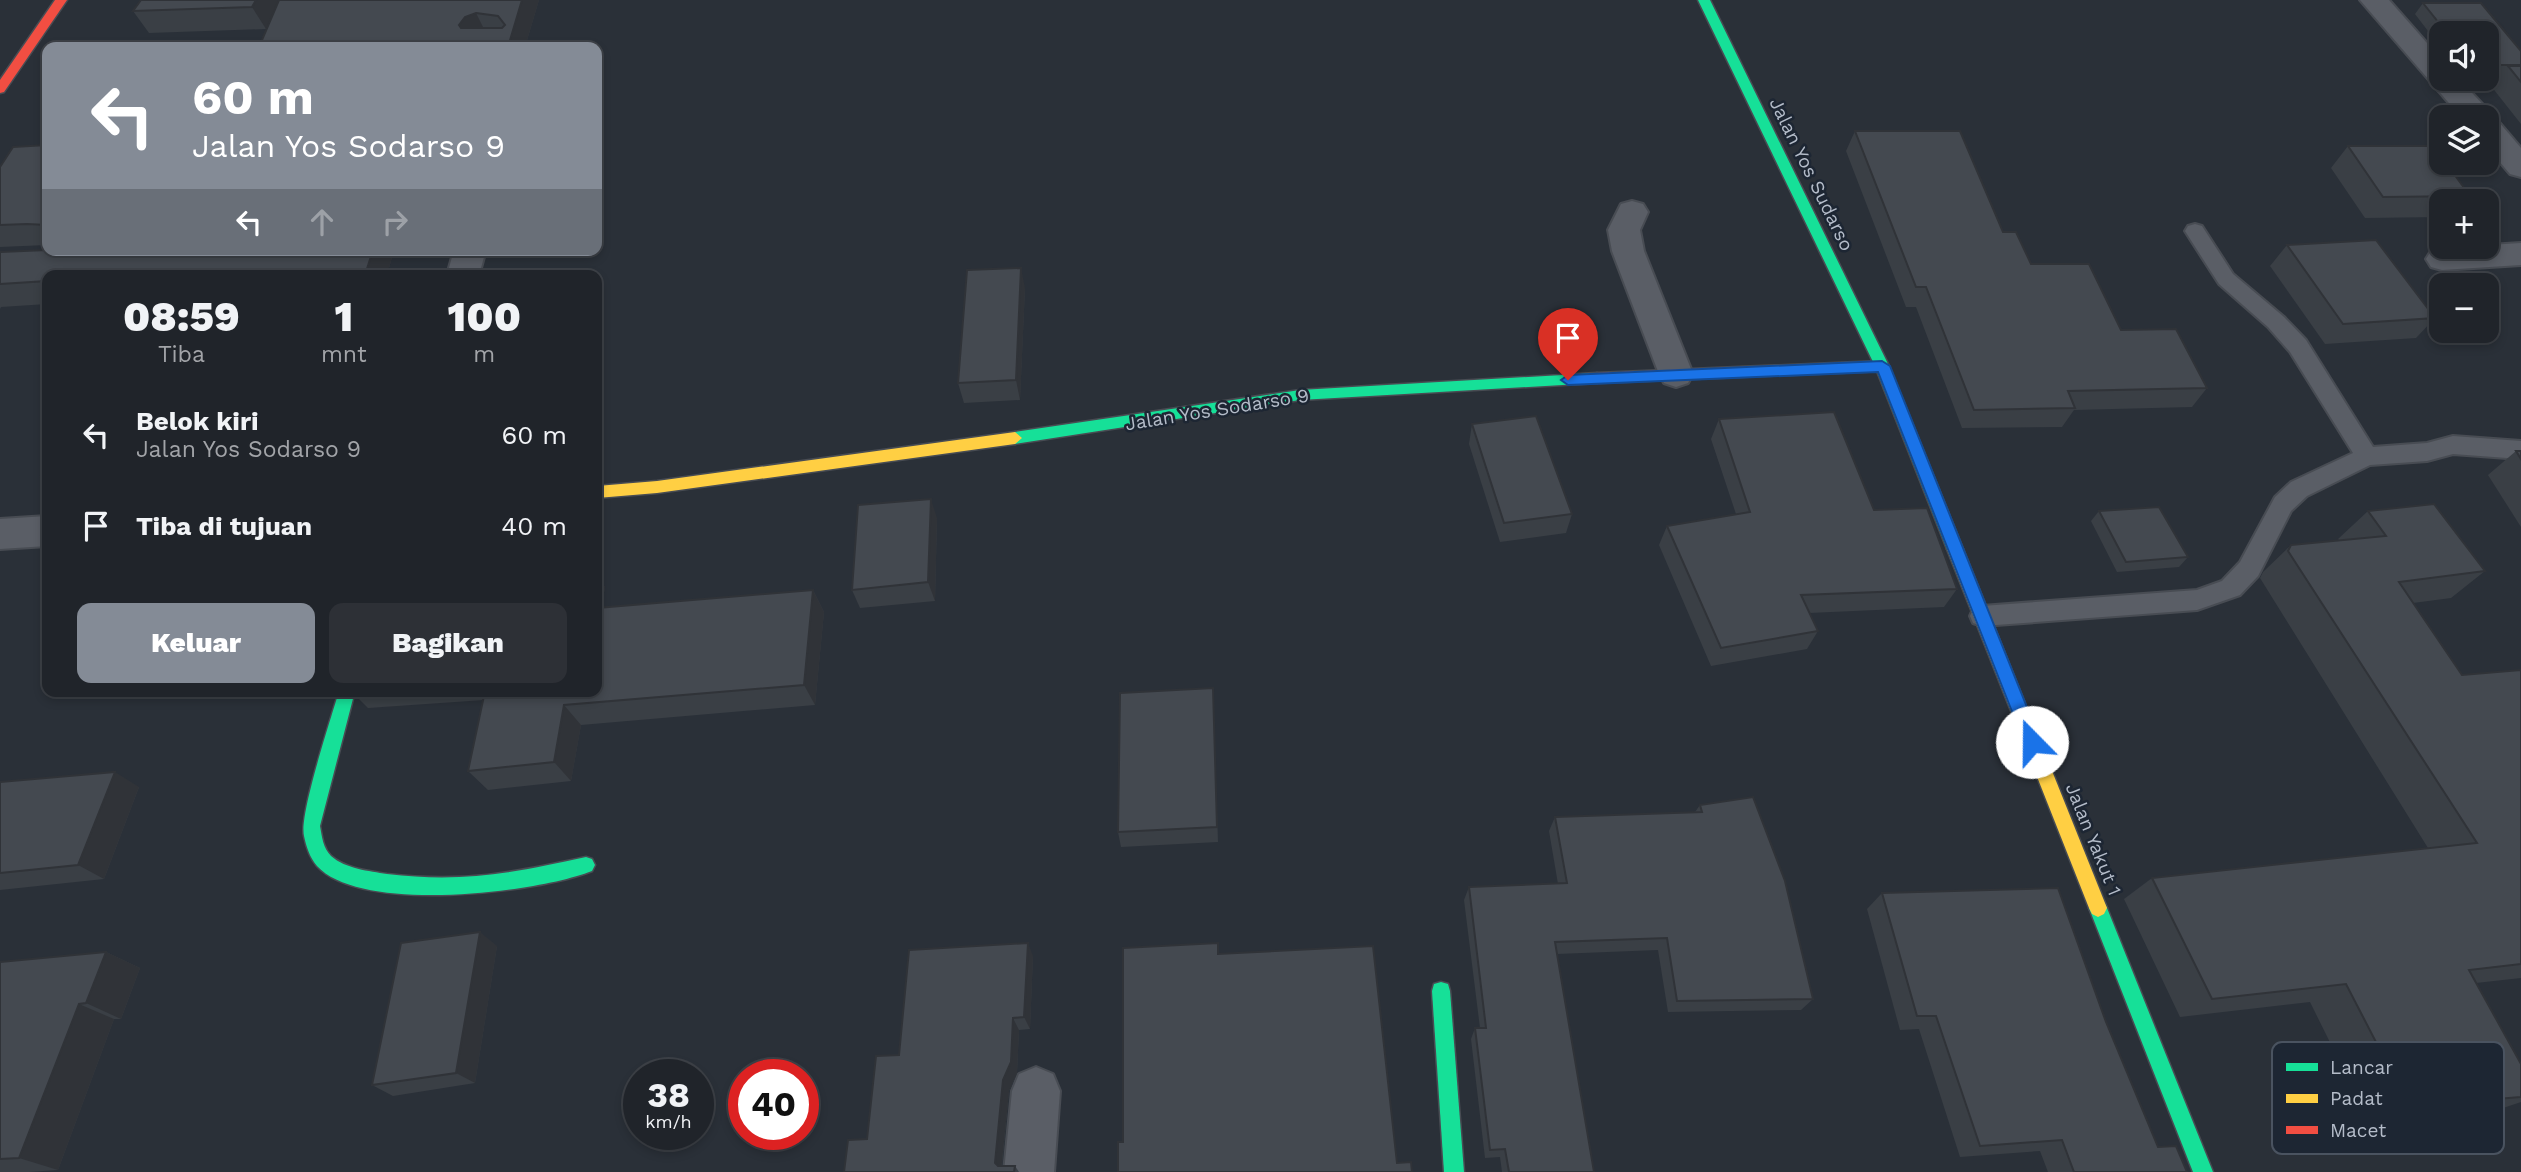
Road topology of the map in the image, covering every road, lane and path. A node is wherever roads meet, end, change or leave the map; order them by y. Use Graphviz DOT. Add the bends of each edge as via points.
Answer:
graph roads {
  1 [pos="61,0"];
  2 [pos="1704,0"];
  3 [pos="2374,0"];
  4 [pos="2429,63"];
  5 [pos="0,89"];
  6 [pos="2454,91"];
  7 [pos="2466,105"];
  8 [pos="2499,142"];
  9 [pos="2521,167"];
  10 [pos="1632,212"];
  11 [pos="2195,231"];
  12 [pos="2521,254"];
  13 [pos="2499,255"];
  14 [pos="1882,366"];
  15 [pos="1676,374"];
  16 [pos="2521,450"];
  17 [pos="2367,456"];
  18 [pos="602,492"];
  19 [pos="42,530"];
  20 [pos="0,534"];
  21 [pos="1982,616"];
  22 [pos="345,697"];
  23 [pos="586,865"];
  24 [pos="1441,991"];
  25 [pos="1035,1091"];
  26 [pos="1029,1172"];
  27 [pos="1454,1172"];
  28 [pos="2203,1172"];
  1 -- 5 [label="street"];
  2 -- 14 [label="street, Jalan Yos Sudarso"];
  3 -- 4 [label="street"];
  6 -- 7 [label="street"];
  8 -- 9 [label="street"];
  10 -- 15 [label="street" via="1624,230 1628,251"];
  11 -- 17 [label="lane" via="2226,279 2298,346"];
  12 -- 13 [label="street"];
  14 -- 15 [label="street, Jalan Yos Sodarso 9"];
  14 -- 21 [label="street, Jalan Yakut 1"];
  15 -- 18 [label="street, Jalan Yos Sodarso 9" via="1261,399 1092,428"];
  16 -- 17 [label="lane" via="2453,445 2427,453"];
  17 -- 21 [label="lane" via="2299,489 2283,504 2249,569 2231,588 2197,600"];
  19 -- 20 [label="street"];
  21 -- 28 [label="street, Jalan Yakut 1"];
  22 -- 23 [label="street" via="311,826 311,845 324,861 347,877 384,883 475,885"];
  24 -- 27 [label="street"];
  25 -- 26 [label="street"];
}
